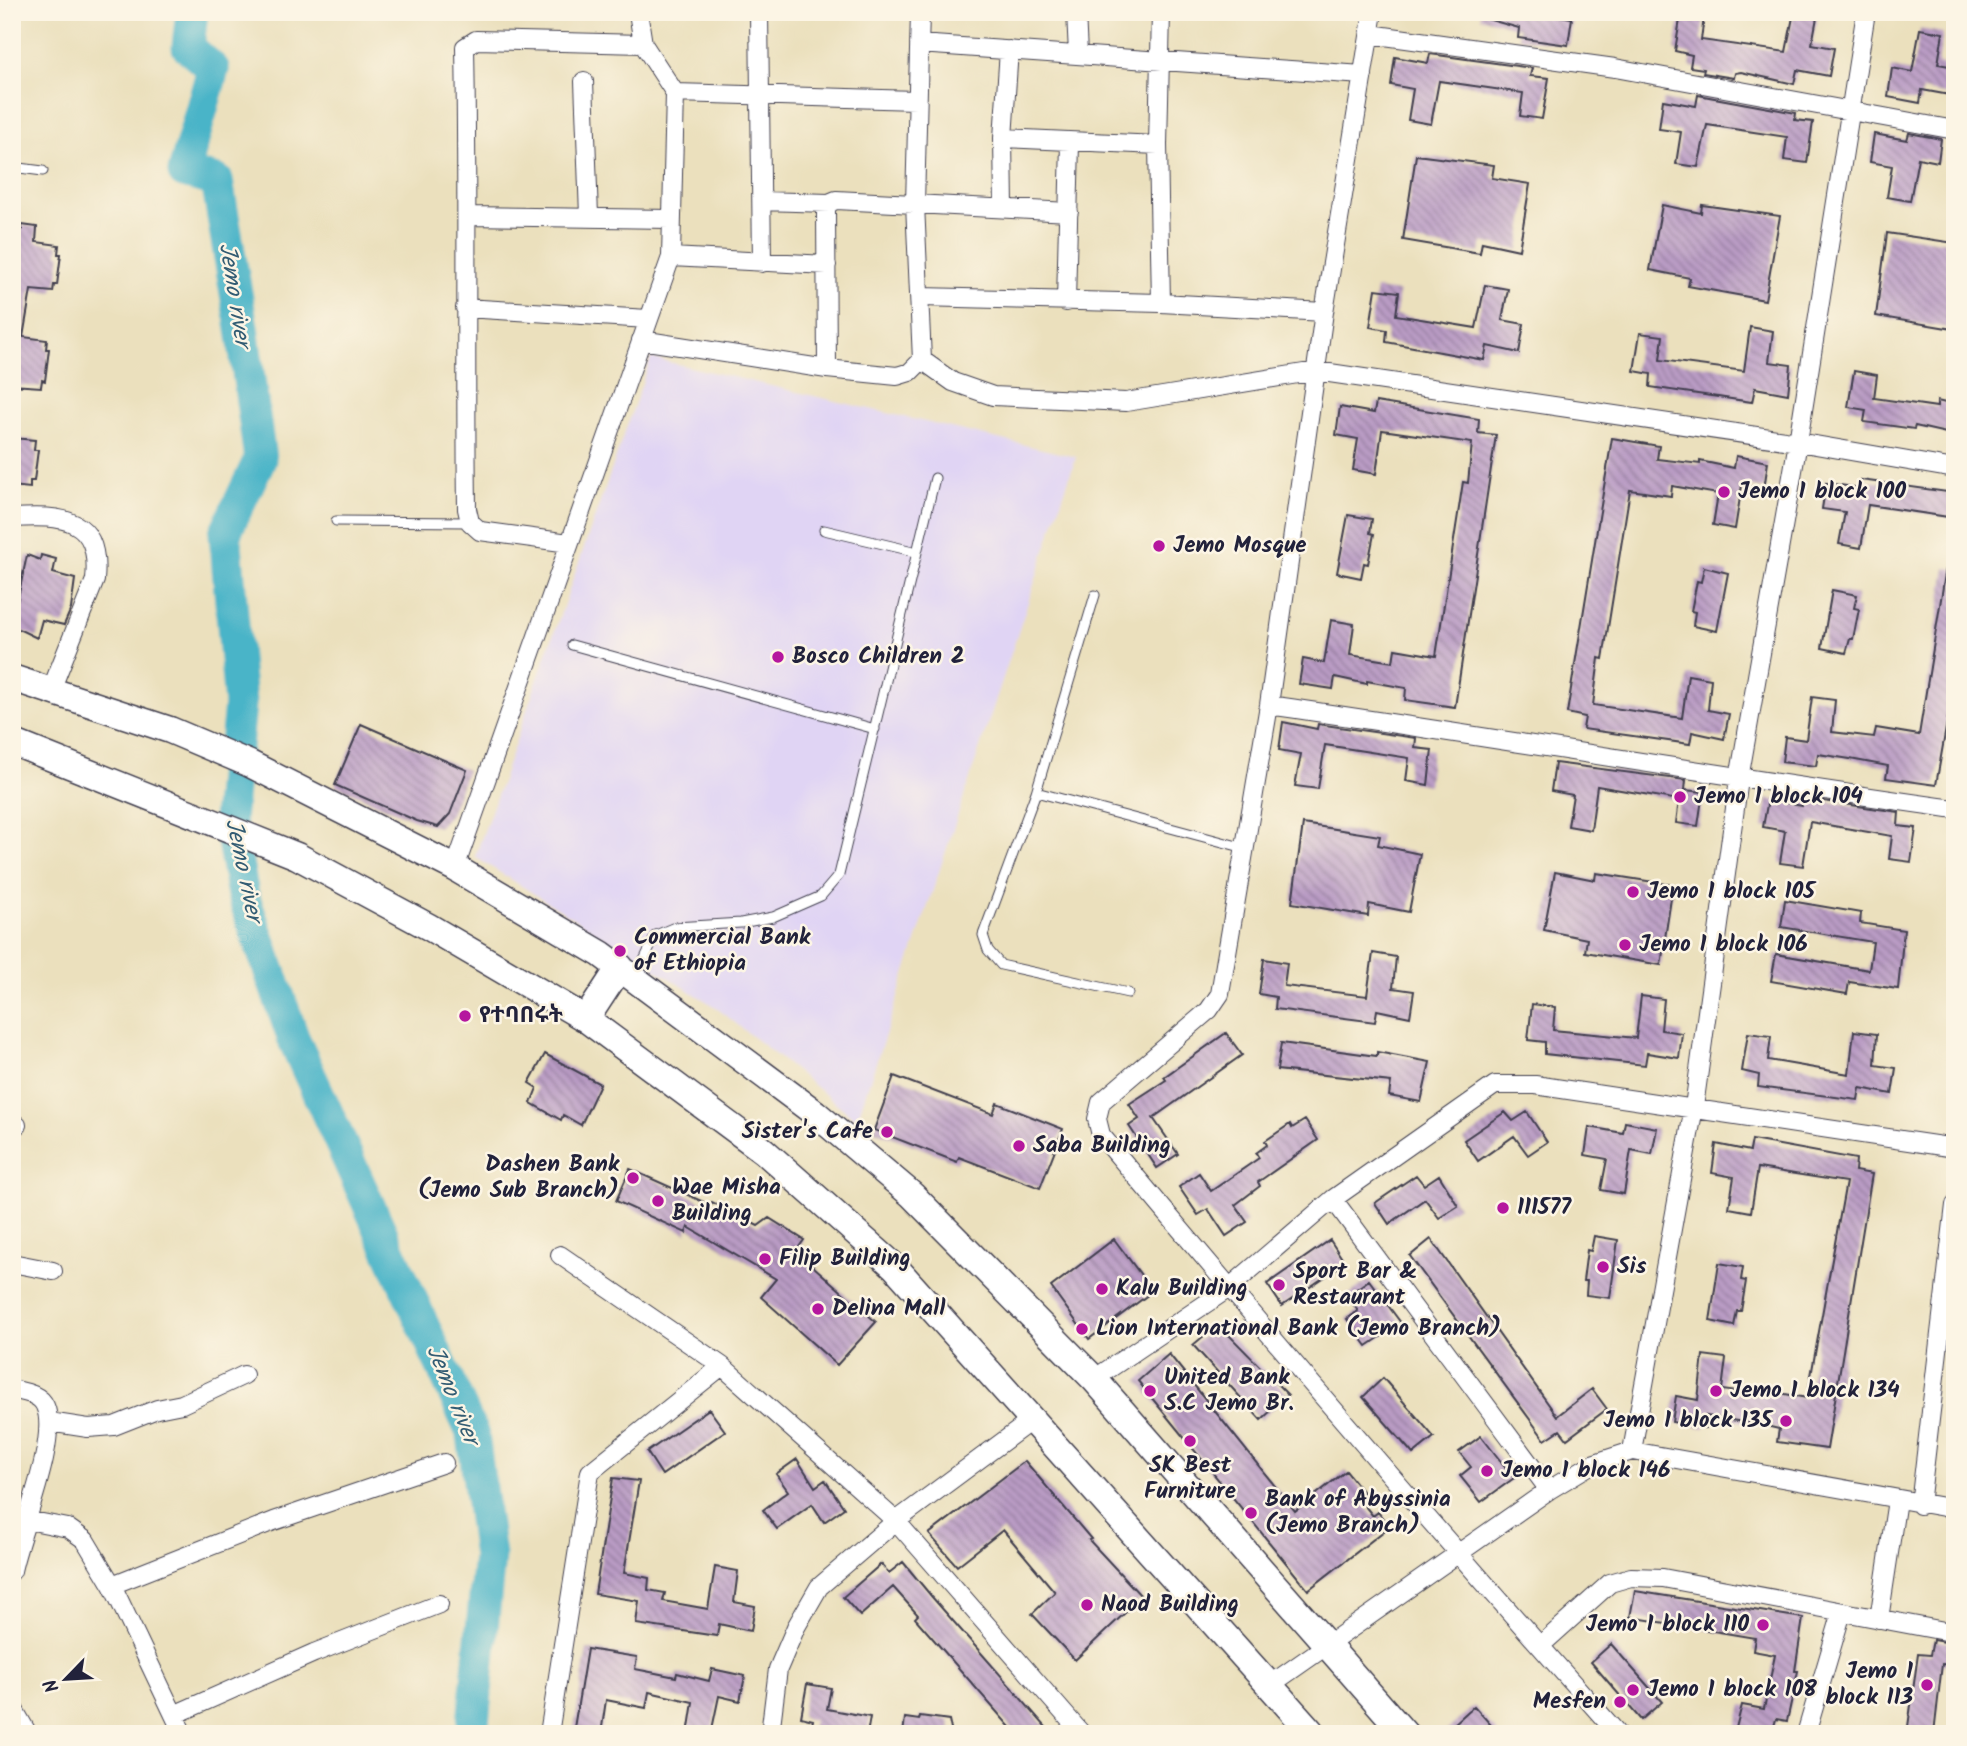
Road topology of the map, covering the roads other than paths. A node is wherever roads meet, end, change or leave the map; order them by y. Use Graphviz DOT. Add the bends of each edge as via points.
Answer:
graph roads {
  1 [pos="638,12"];
  2 [pos="759,12"];
  3 [pos="920,12"];
  4 [pos="1076,12"];
  5 [pos="1161,12"];
  6 [pos="1373,12"];
  7 [pos="1866,12"];
  8 [pos="1370,34"];
  9 [pos="643,44"];
  10 [pos="919,44"];
  11 [pos="1009,50"];
  12 [pos="1078,54"];
  13 [pos="1159,59"];
  14 [pos="1363,75"];
  15 [pos="584,81"];
  16 [pos="675,93"];
  17 [pos="760,95"];
  18 [pos="916,100"];
  19 [pos="1850,111"];
  20 [pos="1955,130"];
  21 [pos="1003,138"];
  22 [pos="1070,143"];
  23 [pos="1158,145"];
  24 [pos="12,167"];
  25 [pos="43,171"];
  26 [pos="762,201"];
  27 [pos="829,203"];
  28 [pos="915,204"];
  29 [pos="1004,208"];
  30 [pos="1069,212"];
  31 [pos="469,216"];
  32 [pos="589,216"];
  33 [pos="670,219"];
  34 [pos="671,257"];
  35 [pos="762,263"];
  36 [pos="827,265"];
  37 [pos="921,297"];
  38 [pos="1066,302"];
  39 [pos="1161,303"];
  40 [pos="465,307"];
  41 [pos="1324,312"];
  42 [pos="649,319"];
  43 [pos="640,340"];
  44 [pos="922,360"];
  45 [pos="827,369"];
  46 [pos="1316,372"];
  47 [pos="1798,442"];
  48 [pos="1955,469"];
  49 [pos="935,478"];
  50 [pos="12,518"];
  51 [pos="336,521"];
  52 [pos="470,522"];
  53 [pos="824,530"];
  54 [pos="569,543"];
  55 [pos="917,552"];
  56 [pos="1095,595"];
  57 [pos="572,645"];
  58 [pos="12,678"];
  59 [pos="51,690"];
  60 [pos="1269,705"];
  61 [pos="875,729"];
  62 [pos="12,742"];
  63 [pos="1739,779"];
  64 [pos="1036,792"];
  65 [pos="1955,809"];
  66 [pos="1245,848"];
  67 [pos="455,869"];
  68 [pos="627,973"];
  69 [pos="1128,993"];
  70 [pos="586,1019"];
  71 [pos="1694,1107"];
  72 [pos="1955,1148"];
  73 [pos="1333,1199"];
  74 [pos="1955,1205"];
  75 [pos="560,1255"];
  76 [pos="12,1263"];
  77 [pos="53,1271"];
  78 [pos="1229,1288"];
  79 [pos="722,1366"];
  80 [pos="244,1375"];
  81 [pos="1094,1379"];
  82 [pos="12,1389"];
  83 [pos="1032,1420"];
  84 [pos="49,1422"];
  85 [pos="1632,1451"];
  86 [pos="444,1463"];
  87 [pos="1549,1490"];
  88 [pos="1897,1500"];
  89 [pos="1920,1505"];
  90 [pos="1955,1509"];
  91 [pos="20,1518"];
  92 [pos="897,1521"];
  93 [pos="1459,1555"];
  94 [pos="12,1571"];
  95 [pos="112,1585"];
  96 [pos="439,1604"];
  97 [pos="1842,1612"];
  98 [pos="1879,1619"];
  99 [pos="1955,1633"];
  100 [pos="1540,1646"];
  101 [pos="1329,1647"];
  102 [pos="1270,1685"];
  103 [pos="12,1706"];
  104 [pos="174,1715"];
  105 [pos="28,1734"];
  106 [pos="183,1734"];
  107 [pos="550,1734"];
  108 [pos="770,1734"];
  109 [pos="1082,1734"];
  110 [pos="1313,1734"];
  111 [pos="1405,1734"];
  112 [pos="1618,1734"];
  113 [pos="1806,1734"];
  1 -- 9 [label="street"];
  2 -- 17 [label="street"];
  3 -- 10 [label="street"];
  4 -- 12 [label="street"];
  5 -- 13 [label="street"];
  6 -- 8 [label="street"];
  7 -- 19 [label="street"];
  8 -- 14 [label="street"];
  8 -- 19 [label="street" via="1615,68"];
  9 -- 16 [label="street"];
  9 -- 31 [label="street" via="475,40 465,47"];
  10 -- 11 [label="street"];
  10 -- 18 [label="street"];
  11 -- 12 [label="street"];
  11 -- 21 [label="street"];
  12 -- 13 [label="street"];
  13 -- 14 [label="street"];
  13 -- 23 [label="street"];
  14 -- 41 [label="street"];
  15 -- 32 [label="street"];
  16 -- 17 [label="street"];
  16 -- 33 [label="street"];
  17 -- 18 [label="street"];
  17 -- 26 [label="street"];
  18 -- 28 [label="street"];
  19 -- 20 [label="street"];
  19 -- 47 [label="street"];
  21 -- 22 [label="street"];
  21 -- 29 [label="street"];
  22 -- 23 [label="street"];
  22 -- 30 [label="street"];
  23 -- 39 [label="street"];
  24 -- 25 [label="lane"];
  26 -- 27 [label="street"];
  26 -- 35 [label="street"];
  27 -- 28 [label="street"];
  27 -- 36 [label="street" via="825,209"];
  28 -- 29 [label="street"];
  28 -- 37 [label="street"];
  29 -- 30 [label="street"];
  30 -- 38 [label="street"];
  31 -- 32 [label="street"];
  31 -- 40 [label="street"];
  32 -- 33 [label="street"];
  33 -- 34 [label="street"];
  34 -- 35 [label="street"];
  34 -- 42 [label="street"];
  35 -- 36 [label="street"];
  36 -- 45 [label="street"];
  37 -- 38 [label="street"];
  37 -- 44 [label="street"];
  38 -- 39 [label="street"];
  39 -- 41 [label="street"];
  40 -- 42 [label="street"];
  40 -- 52 [label="street"];
  41 -- 46 [label="street"];
  42 -- 43 [label="street"];
  43 -- 45 [label="street"];
  43 -- 54 [label="street"];
  44 -- 45 [label="street" via="898,376"];
  44 -- 46 [label="street" via="953,382 993,396 1126,402"];
  46 -- 47 [label="street"];
  46 -- 60 [label="street"];
  47 -- 48 [label="street"];
  47 -- 63 [label="street"];
  49 -- 55 [label="lane"];
  50 -- 59 [label="street" via="64,518 77,524 93,544 95,580"];
  51 -- 52 [label="lane"];
  52 -- 54 [label="street" via="480,531"];
  53 -- 55 [label="lane"];
  54 -- 67 [label="street"];
  55 -- 61 [label="lane"];
  56 -- 64 [label="lane"];
  57 -- 61 [label="lane"];
  58 -- 59 [label="main road"];
  59 -- 67 [label="main road" via="170,730 250,764"];
  60 -- 63 [label="street"];
  60 -- 66 [label="street"];
  61 -- 68 [label="lane" via="839,875 821,896 773,917 675,927 656,935"];
  62 -- 70 [label="main road" via="297,856"];
  63 -- 65 [label="street"];
  63 -- 71 [label="street"];
  64 -- 66 [label="lane"];
  64 -- 69 [label="lane" via="984,935 988,950 1001,965"];
  66 -- 78 [label="street" via="1220,994 1209,1010 1101,1102 1097,1119 1101,1135"];
  67 -- 68 [label="main road"];
  68 -- 70 [label="main road"];
  68 -- 81 [label="main road" via="815,1113 912,1195"];
  70 -- 83 [label="main road" via="764,1151 895,1267"];
  71 -- 72 [label="street"];
  71 -- 73 [label="street" via="1535,1085 1495,1085"];
  71 -- 85 [label="street"];
  73 -- 78 [label="street"];
  73 -- 87 [label="street"];
  74 -- 89 [label="street"];
  75 -- 79 [label="street"];
  76 -- 77 [label="street"];
  78 -- 81 [label="street"];
  78 -- 93 [label="street"];
  79 -- 92 [label="street"];
  79 -- 107 [label="street" via="590,1472"];
  80 -- 84 [label="street" via="182,1404 114,1426 88,1428"];
  81 -- 101 [label="main road"];
  82 -- 84 [label="street" via="31,1393 44,1403"];
  83 -- 92 [label="street"];
  83 -- 102 [label="main road"];
  84 -- 91 [label="street"];
  85 -- 87 [label="street" via="1592,1464"];
  85 -- 88 [label="street"];
  86 -- 95 [label="street" via="274,1521"];
  87 -- 93 [label="street"];
  88 -- 89 [label="street"];
  88 -- 98 [label="street"];
  89 -- 90 [label="street"];
  91 -- 94 [label="street"];
  91 -- 95 [label="street" via="68,1528 85,1540"];
  92 -- 108 [label="street" via="819,1587 778,1669"];
  92 -- 109 [label="street"];
  93 -- 100 [label="street"];
  93 -- 101 [label="street"];
  95 -- 104 [label="street"];
  96 -- 104 [label="street"];
  97 -- 98 [label="street"];
  97 -- 100 [label="street" via="1663,1578 1631,1577 1611,1583"];
  97 -- 113 [label="street"];
  98 -- 99 [label="street"];
  100 -- 112 [label="street"];
  101 -- 102 [label="street"];
  101 -- 111 [label="main road"];
  102 -- 110 [label="main road"];
  103 -- 105 [label="street"];
  104 -- 106 [label="street"];
}
